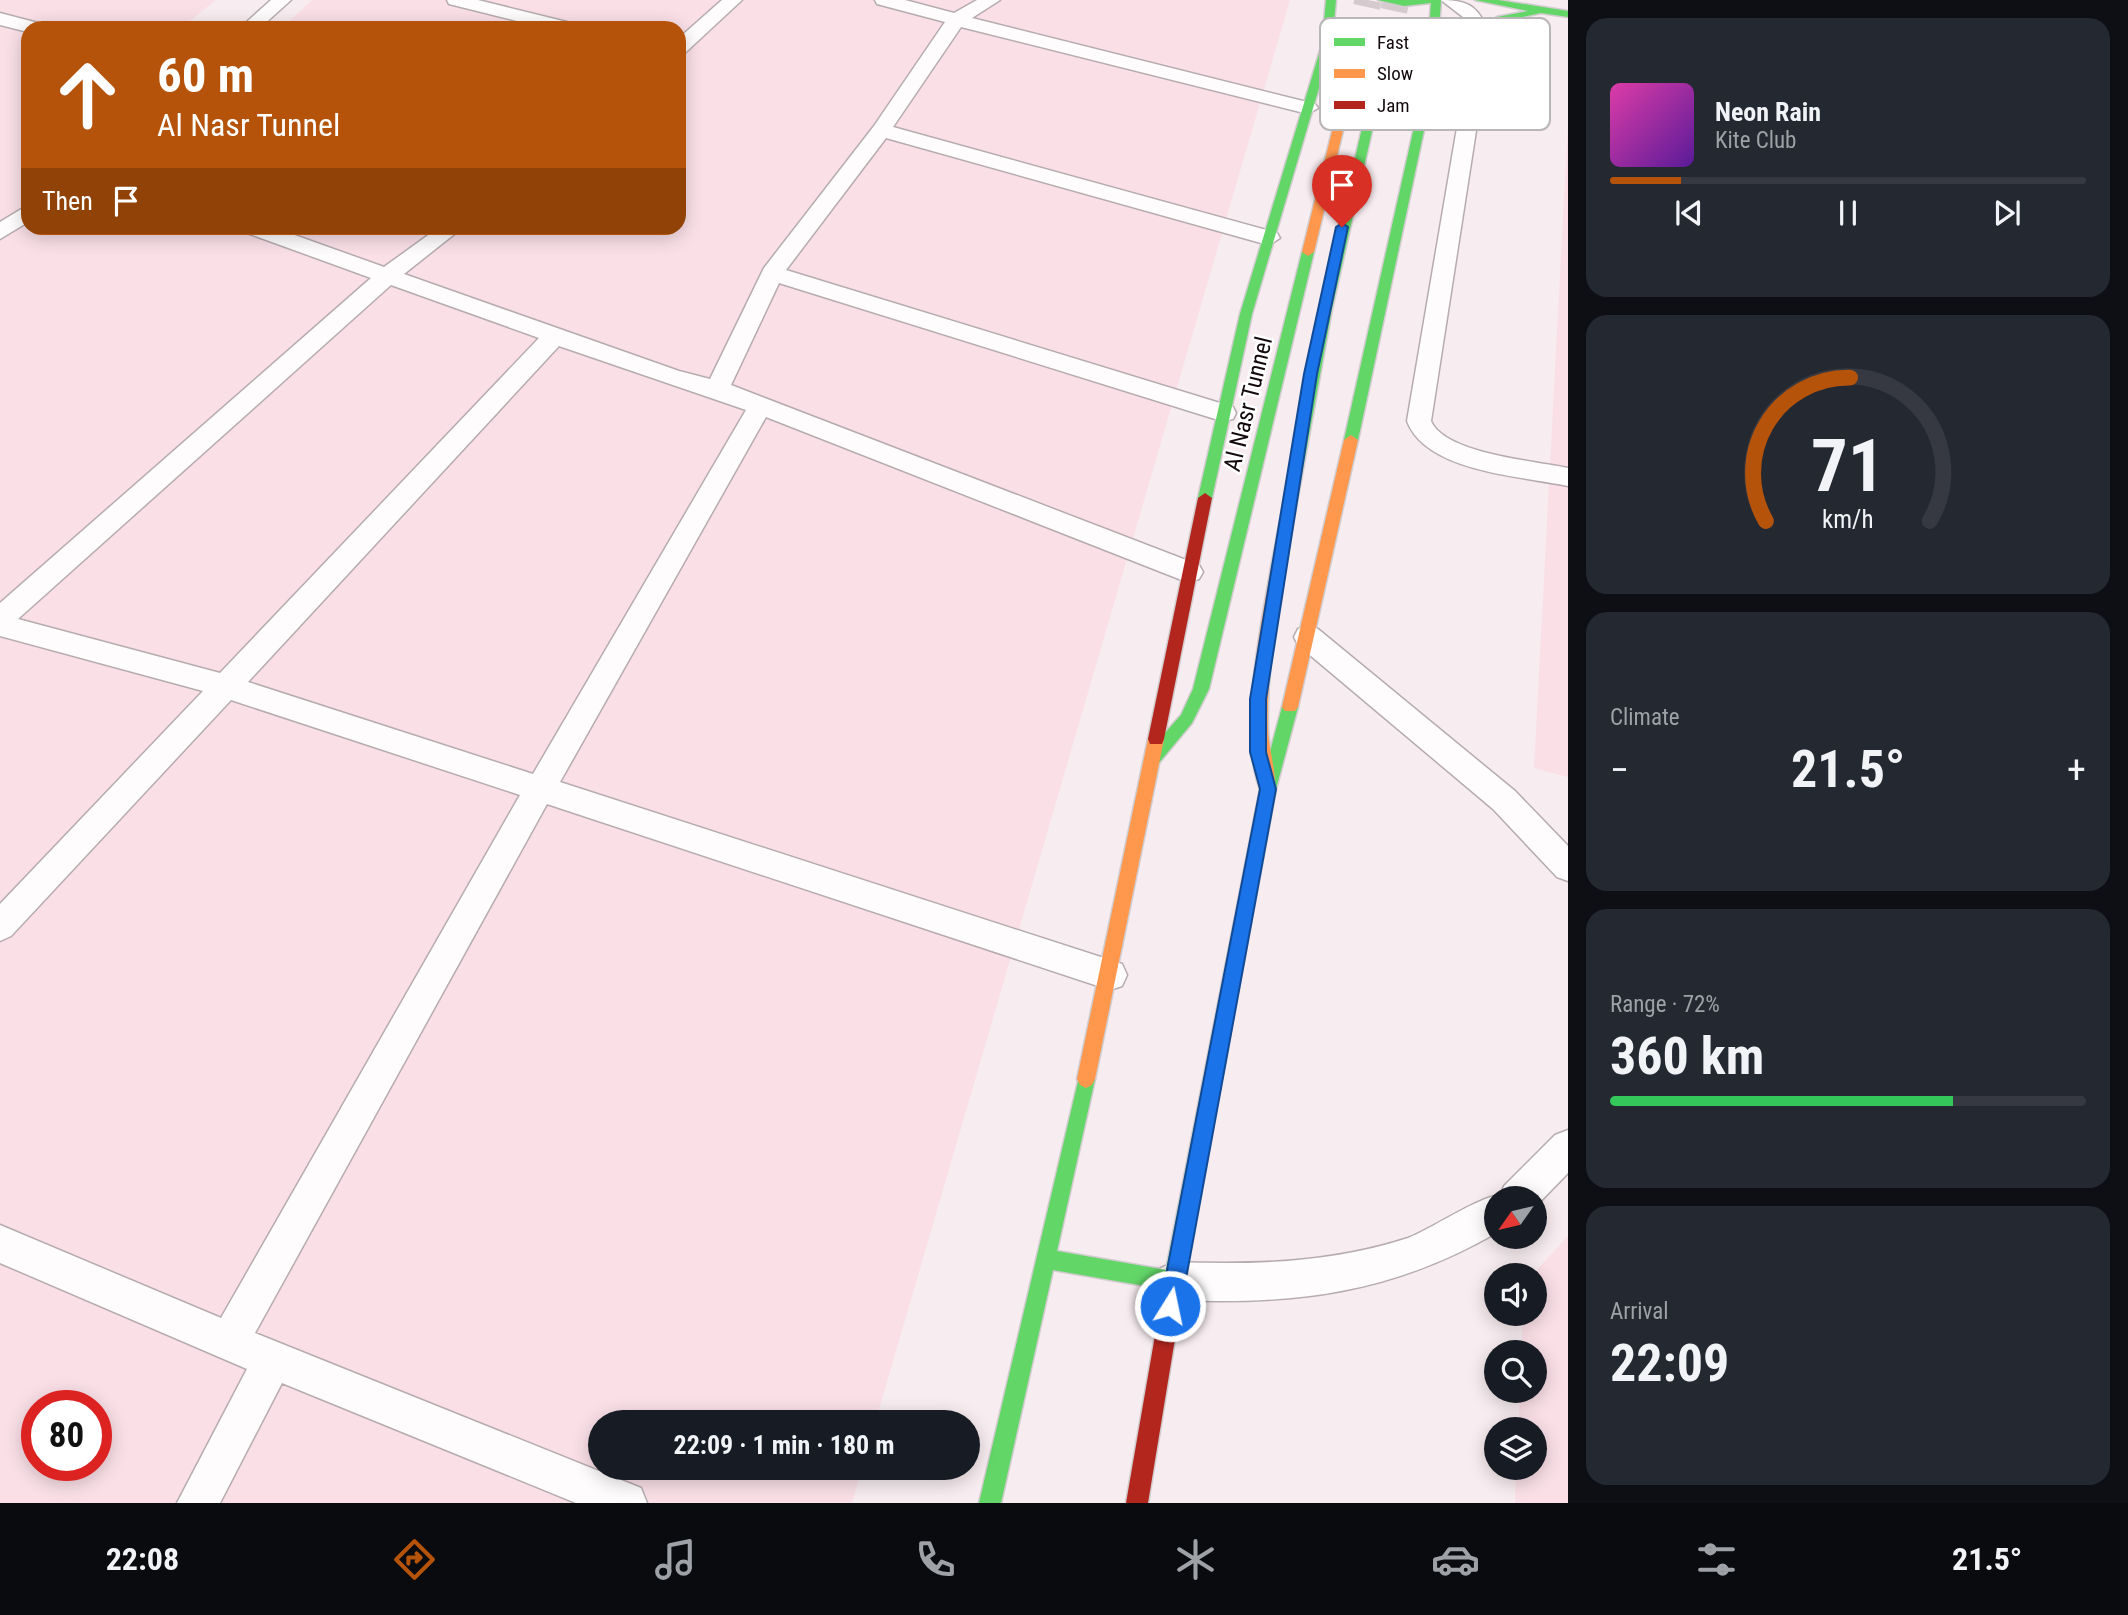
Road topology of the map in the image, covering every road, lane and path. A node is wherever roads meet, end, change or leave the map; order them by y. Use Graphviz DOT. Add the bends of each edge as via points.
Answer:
graph roads {
  1 [pos="282,0"];
  2 [pos="456,0"];
  3 [pos="523,0"];
  4 [pos="733,0"];
  5 [pos="884,0"];
  6 [pos="991,0"];
  7 [pos="1331,0"];
  8 [pos="1383,0"];
  9 [pos="1434,0"];
  10 [pos="1450,0"];
  11 [pos="1480,0"];
  12 [pos="1545,11"];
  13 [pos="506,13"];
  14 [pos="1568,14"];
  15 [pos="1329,18"];
  16 [pos="1433,18"];
  17 [pos="1474,18"];
  18 [pos="1506,18"];
  19 [pos="0,19"];
  20 [pos="957,19"];
  21 [pos="256,21"];
  22 [pos="495,21"];
  23 [pos="539,21"];
  24 [pos="21,24"];
  25 [pos="686,42"];
  26 [pos="1320,68"];
  27 [pos="1308,108"];
  28 [pos="881,130"];
  29 [pos="1338,130"];
  30 [pos="1367,130"];
  31 [pos="1419,130"];
  32 [pos="1466,130"];
  33 [pos="21,217"];
  34 [pos="0,232"];
  35 [pos="275,235"];
  36 [pos="442,235"];
  37 [pos="1269,238"];
  38 [pos="772,273"];
  39 [pos="389,274"];
  40 [pos="555,336"];
  41 [pos="717,389"];
  42 [pos="760,407"];
  43 [pos="1224,414"];
  44 [pos="1568,477"];
  45 [pos="1189,572"];
  46 [pos="0,622"];
  47 [pos="1308,637"];
  48 [pos="225,686"];
  49 [pos="1152,758"];
  50 [pos="540,789"];
  51 [pos="1268,789"];
  52 [pos="1568,867"];
  53 [pos="0,926"];
  54 [pos="1110,975"];
  55 [pos="1568,1148"];
  56 [pos="1530,1186"];
  57 [pos="1484,1221"];
  58 [pos="0,1244"];
  59 [pos="1047,1259"];
  60 [pos="1174,1281"];
  61 [pos="229,1341"];
  62 [pos="273,1360"];
  63 [pos="198,1503"];
  64 [pos="626,1503"];
  65 [pos="990,1503"];
  66 [pos="1137,1503"];
  1 -- 21 [label="lane"];
  2 -- 13 [label="lane"];
  3 -- 13 [label="lane"];
  4 -- 25 [label="lane"];
  5 -- 20 [label="lane"];
  6 -- 20 [label="lane"];
  7 -- 15 [label="main road"];
  8 -- 9 [label="main road"];
  9 -- 16 [label="main road"];
  10 -- 17 [label="lane"];
  11 -- 12 [label="main road"];
  12 -- 14 [label="main road"];
  12 -- 18 [label="main road"];
  13 -- 22 [label="lane"];
  13 -- 23 [label="lane"];
  19 -- 24 [label="lane"];
  20 -- 27 [label="lane"];
  20 -- 28 [label="lane"];
  26 -- 27 [label="main road"];
  27 -- 37 [label="main road"];
  28 -- 37 [label="lane"];
  28 -- 38 [label="lane"];
  29 -- 49 [label="main road, Al Nasr Tunnel" via="1201,689 1187,719"];
  30 -- 51 [label="main road" via="1319,335 1256,716 1258,752"];
  31 -- 47 [label="main road"];
  32 -- 44 [label="lane" via="1420,426 1449,450"];
  33 -- 34 [label="lane"];
  35 -- 39 [label="lane"];
  36 -- 39 [label="lane"];
  37 -- 43 [label="main road"];
  38 -- 41 [label="lane"];
  38 -- 43 [label="lane"];
  39 -- 40 [label="lane"];
  39 -- 46 [label="lane"];
  40 -- 41 [label="lane"];
  40 -- 48 [label="lane"];
  41 -- 42 [label="lane"];
  42 -- 45 [label="lane"];
  42 -- 50 [label="lane"];
  43 -- 45 [label="main road"];
  45 -- 49 [label="main road"];
  46 -- 48 [label="lane"];
  47 -- 51 [label="main road"];
  47 -- 52 [label="lane" via="1504,800"];
  48 -- 50 [label="lane"];
  48 -- 53 [label="lane"];
  49 -- 54 [label="main road"];
  50 -- 54 [label="lane"];
  50 -- 61 [label="lane"];
  51 -- 60 [label="main road"];
  54 -- 59 [label="main road"];
  55 -- 56 [label="lane"];
  57 -- 60 [label="lane" via="1458,1237 1395,1263 1324,1279 1251,1285"];
  58 -- 61 [label="lane"];
  59 -- 60 [label="main road"];
  59 -- 65 [label="main road"];
  60 -- 66 [label="main road"];
  61 -- 62 [label="lane"];
  62 -- 63 [label="lane"];
  62 -- 64 [label="lane"];
}
